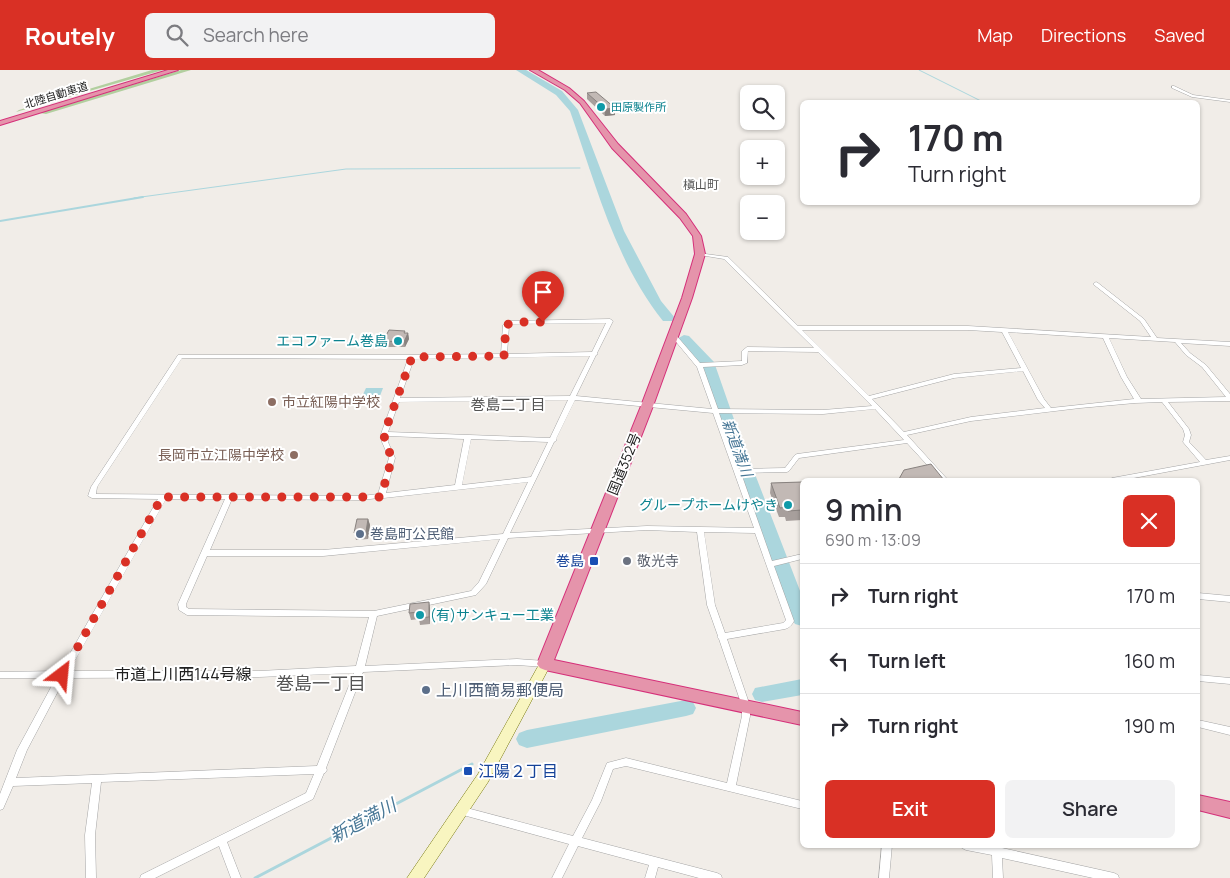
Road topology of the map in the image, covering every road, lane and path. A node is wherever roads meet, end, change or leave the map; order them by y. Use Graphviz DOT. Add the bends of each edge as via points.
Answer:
graph roads {
  1 [pos="166,70"];
  2 [pos="175,70"];
  3 [pos="533,70"];
  4 [pos="1173,87"];
  5 [pos="1230,101"];
  6 [pos="0,121"];
  7 [pos="700,254"];
  8 [pos="1096,284"];
  9 [pos="798,328"];
  10 [pos="1004,330"];
  11 [pos="674,336"];
  12 [pos="1105,336"];
  13 [pos="1155,339"];
  14 [pos="1176,340"];
  15 [pos="1230,344"];
  16 [pos="818,350"];
  17 [pos="595,354"];
  18 [pos="504,356"];
  19 [pos="412,357"];
  20 [pos="698,365"];
  21 [pos="1025,369"];
  22 [pos="574,398"];
  23 [pos="868,398"];
  24 [pos="1230,398"];
  25 [pos="396,400"];
  26 [pos="1140,400"];
  27 [pos="1163,400"];
  28 [pos="647,406"];
  29 [pos="878,407"];
  30 [pos="1050,410"];
  31 [pos="717,411"];
  32 [pos="384,434"];
  33 [pos="902,434"];
  34 [pos="468,438"];
  35 [pos="554,440"];
  36 [pos="909,441"];
  37 [pos="1230,458"];
  38 [pos="1204,462"];
  39 [pos="738,471"];
  40 [pos="943,478"];
  41 [pos="1122,478"];
  42 [pos="533,479"];
  43 [pos="458,488"];
  44 [pos="162,497"];
  45 [pos="381,497"];
  46 [pos="229,498"];
  47 [pos="700,529"];
  48 [pos="598,531"];
  49 [pos="758,531"];
  50 [pos="506,536"];
  51 [pos="204,553"];
  52 [pos="800,557"];
  53 [pos="771,563"];
  54 [pos="1200,596"];
  55 [pos="1230,599"];
  56 [pos="374,614"];
  57 [pos="721,637"];
  58 [pos="545,664"];
  59 [pos="359,671"];
  60 [pos="0,675"];
  61 [pos="62,675"];
  62 [pos="1200,678"];
  63 [pos="1230,681"];
  64 [pos="746,706"];
  65 [pos="800,718"];
  66 [pos="1200,724"];
  67 [pos="1230,731"];
  68 [pos="322,770"];
  69 [pos="97,778"];
  70 [pos="10,782"];
  71 [pos="731,788"];
  72 [pos="1200,803"];
  73 [pos="800,805"];
  74 [pos="0,806"];
  75 [pos="463,810"];
  76 [pos="1230,810"];
  77 [pos="222,840"];
  78 [pos="576,842"];
  79 [pos="887,848"];
  80 [pos="997,848"];
  81 [pos="655,862"];
  82 [pos="91,878"];
  83 [pos="145,878"];
  84 [pos="236,878"];
  85 [pos="415,878"];
  86 [pos="557,878"];
  87 [pos="650,878"];
  88 [pos="717,878"];
  89 [pos="884,878"];
  90 [pos="998,878"];
  91 [pos="1114,878"];
  1 -- 6 [label="highway, 北陸自動車道"];
  2 -- 6 [label="highway, 北陸自動車道"];
  3 -- 7 [label="highway" via="567,89 582,102 615,146 683,216 697,236"];
  4 -- 5 [label="street" via="1192,96"];
  7 -- 9 [label="street" via="726,258"];
  7 -- 11 [label="highway, 国道352号"];
  8 -- 13 [label="street" via="1142,320"];
  9 -- 10 [label="street"];
  9 -- 16 [label="street"];
  10 -- 12 [label="street"];
  10 -- 21 [label="street"];
  11 -- 20 [label="street"];
  11 -- 28 [label="highway, 国道352号"];
  12 -- 13 [label="street"];
  12 -- 26 [label="street" via="1123,379"];
  13 -- 14 [label="street"];
  14 -- 15 [label="street"];
  14 -- 24 [label="street" via="1204,366"];
  16 -- 20 [label="street" via="747,349 742,363"];
  16 -- 23 [label="street"];
  17 -- 18 [label="street"];
  17 -- 18 [label="street" via="610,321 510,323 506,325"];
  17 -- 22 [label="street"];
  18 -- 19 [label="street"];
  19 -- 25 [label="street"];
  19 -- 44 [label="street" via="180,356 94,487 92,496"];
  20 -- 31 [label="street"];
  21 -- 23 [label="street" via="954,376"];
  21 -- 30 [label="street"];
  22 -- 25 [label="street"];
  22 -- 28 [label="street"];
  22 -- 35 [label="street"];
  23 -- 29 [label="street"];
  24 -- 27 [label="street"];
  25 -- 32 [label="street"];
  26 -- 27 [label="street"];
  26 -- 30 [label="street"];
  27 -- 38 [label="street" via="1186,429 1186,442"];
  28 -- 31 [label="street"];
  28 -- 48 [label="highway, 国道352号"];
  29 -- 31 [label="street" via="823,412"];
  29 -- 33 [label="street"];
  30 -- 33 [label="street" via="970,419"];
  31 -- 39 [label="street"];
  32 -- 34 [label="street"];
  32 -- 45 [label="street" via="392,458"];
  33 -- 36 [label="street"];
  34 -- 35 [label="street"];
  34 -- 43 [label="street"];
  35 -- 42 [label="street"];
  36 -- 39 [label="street" via="797,456 787,470"];
  36 -- 40 [label="street"];
  37 -- 38 [label="street"];
  38 -- 41 [label="street"];
  39 -- 49 [label="street"];
  42 -- 43 [label="street"];
  42 -- 50 [label="street"];
  43 -- 45 [label="street"];
  44 -- 46 [label="street"];
  44 -- 61 [label="street"];
  45 -- 46 [label="street"];
  46 -- 51 [label="street"];
  47 -- 48 [label="street"];
  47 -- 49 [label="street"];
  47 -- 57 [label="street" via="709,596"];
  48 -- 50 [label="street"];
  48 -- 58 [label="highway, 国道352号"];
  49 -- 53 [label="street"];
  50 -- 51 [label="street" via="323,554"];
  50 -- 56 [label="street" via="482,584 473,593"];
  51 -- 56 [label="street" via="182,604 187,612"];
  52 -- 53 [label="street"];
  53 -- 57 [label="street" via="790,621 785,626"];
  54 -- 55 [label="street"];
  56 -- 59 [label="street"];
  57 -- 64 [label="street"];
  58 -- 59 [label="street, 市道上川西144号線" via="516,662"];
  58 -- 64 [label="highway"];
  58 -- 75 [label="street" via="496,758"];
  59 -- 61 [label="street, 市道上川西144号線"];
  59 -- 68 [label="street"];
  60 -- 61 [label="street, 市道上川西144号線"];
  61 -- 70 [label="street"];
  62 -- 63 [label="street"];
  64 -- 65 [label="highway"];
  64 -- 71 [label="street"];
  66 -- 67 [label="street"];
  68 -- 69 [label="street"];
  68 -- 77 [label="street" via="310,796"];
  69 -- 70 [label="street"];
  69 -- 82 [label="street" via="90,835"];
  70 -- 74 [label="street"];
  71 -- 73 [label="street"];
  71 -- 78 [label="street" via="626,762 613,764"];
  72 -- 76 [label="highway"];
  75 -- 78 [label="street"];
  75 -- 85 [label="street"];
  77 -- 83 [label="street"];
  77 -- 84 [label="street"];
  78 -- 81 [label="street"];
  78 -- 86 [label="street"];
  79 -- 89 [label="street"];
  80 -- 90 [label="street"];
  80 -- 91 [label="street"];
  81 -- 87 [label="street"];
  81 -- 88 [label="street"];
}
